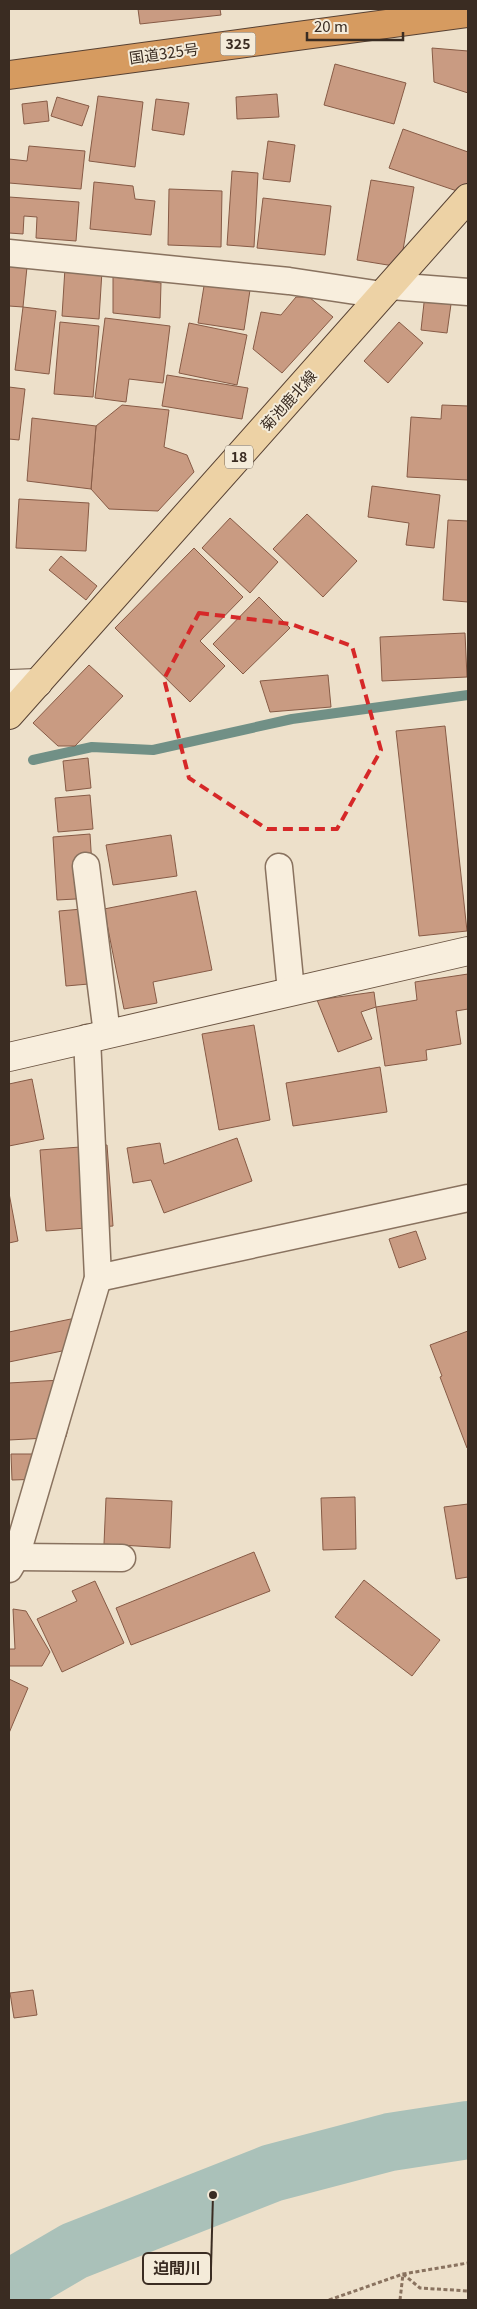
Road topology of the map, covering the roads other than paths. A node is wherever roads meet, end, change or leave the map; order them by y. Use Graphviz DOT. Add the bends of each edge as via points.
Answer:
graph roads {
  1 [pos="468,13"];
  2 [pos="9,75"];
  3 [pos="468,198"];
  4 [pos="9,253"];
  5 [pos="387,290"];
  6 [pos="468,292"];
  7 [pos="38,683"];
  8 [pos="9,684"];
  9 [pos="9,715"];
  10 [pos="86,866"];
  11 [pos="279,867"];
  12 [pos="468,951"];
  13 [pos="291,991"];
  14 [pos="97,1036"];
  15 [pos="9,1058"];
  16 [pos="468,1198"];
  17 [pos="98,1278"];
  18 [pos="122,1558"];
  19 [pos="12,1563"];
  1 -- 2 [label="highway, 国道325号 / 325"];
  3 -- 5 [label="main road, 菊池鹿北線 / 18"];
  4 -- 5 [label="street"];
  5 -- 6 [label="street"];
  5 -- 7 [label="main road, 菊池鹿北線 / 18"];
  7 -- 8 [label="street"];
  7 -- 9 [label="main road, 菊池鹿北線 / 18"];
  10 -- 14 [label="street"];
  11 -- 13 [label="street"];
  12 -- 13 [label="street"];
  13 -- 14 [label="street"];
  14 -- 15 [label="street"];
  14 -- 17 [label="street"];
  16 -- 17 [label="street"];
  17 -- 19 [label="street"];
  18 -- 19 [label="street"];
}
